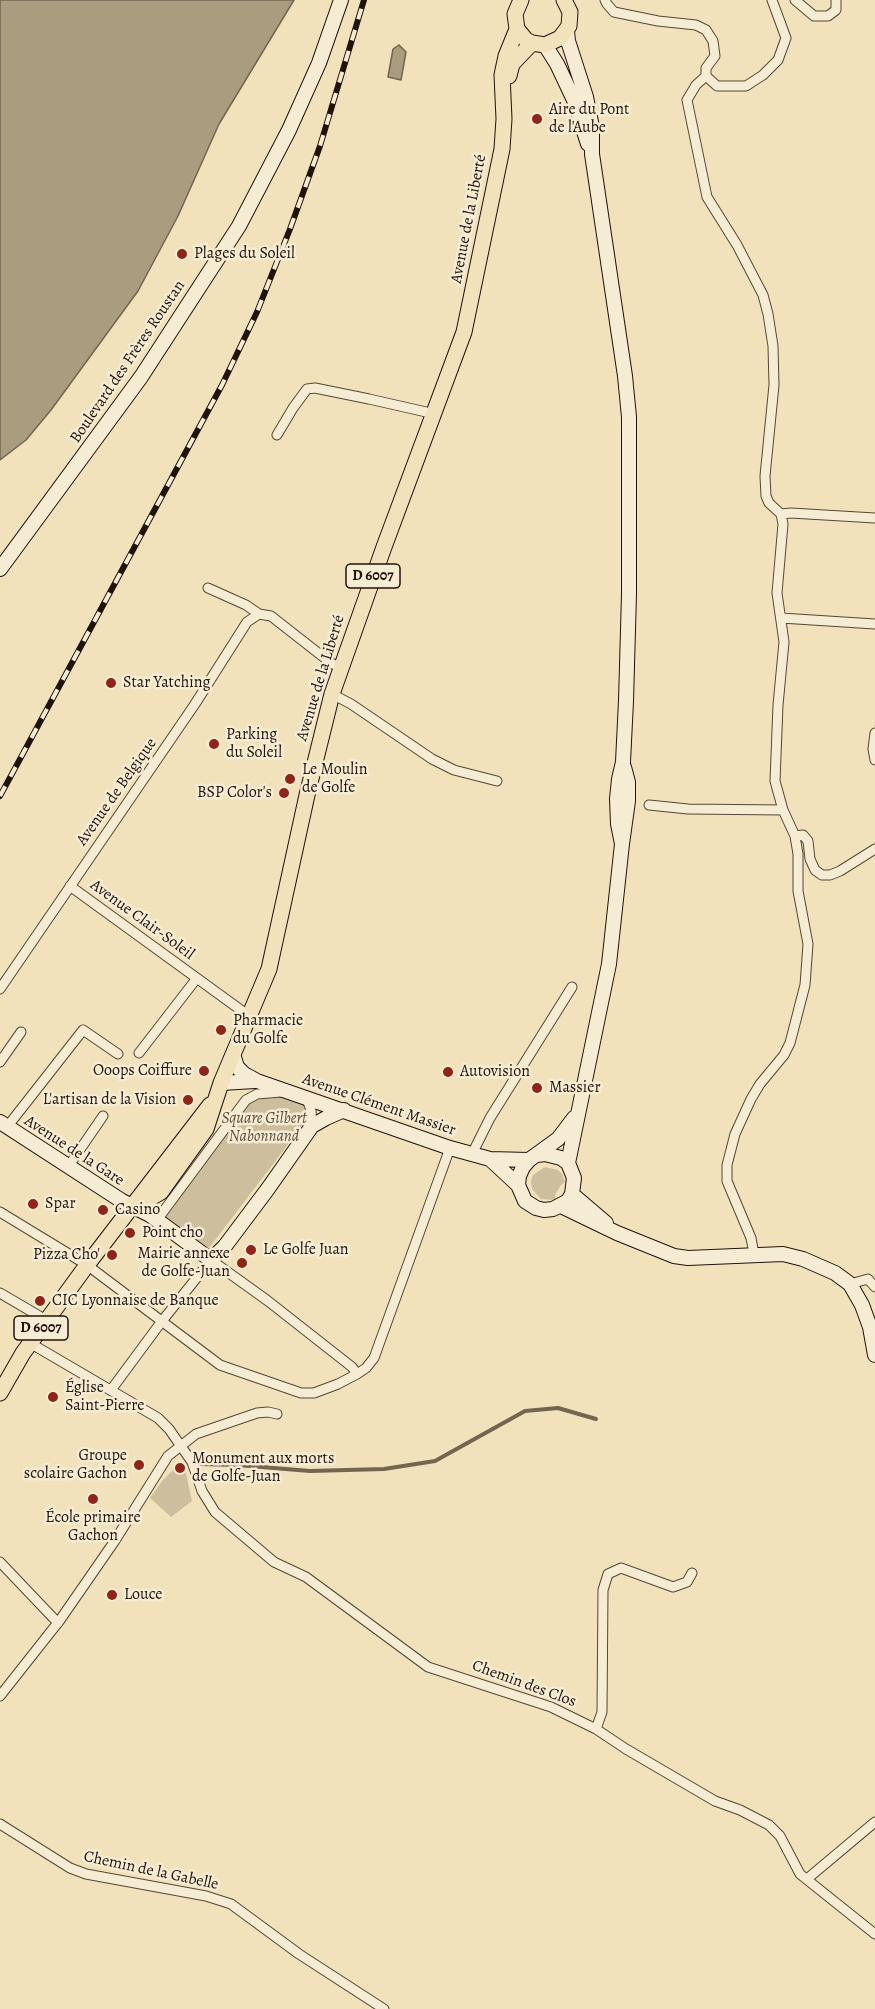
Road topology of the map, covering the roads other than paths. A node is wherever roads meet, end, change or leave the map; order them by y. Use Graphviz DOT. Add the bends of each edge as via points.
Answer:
graph roads {
  1 [pos="340,0"];
  2 [pos="564,0"];
  3 [pos="605,0"];
  4 [pos="772,0"];
  5 [pos="795,0"];
  6 [pos="836,0"];
  7 [pos="515,3"];
  8 [pos="517,29"];
  9 [pos="567,31"];
  10 [pos="538,44"];
  11 [pos="706,76"];
  12 [pos="504,97"];
  13 [pos="592,154"];
  14 [pos="435,414"];
  15 [pos="277,435"];
  16 [pos="781,514"];
  17 [pos="875,518"];
  18 [pos="0,569"];
  19 [pos="208,588"];
  20 [pos="259,614"];
  21 [pos="781,618"];
  22 [pos="875,624"];
  23 [pos="341,668"];
  24 [pos="332,694"];
  25 [pos="875,733"];
  26 [pos="875,760"];
  27 [pos="497,781"];
  28 [pos="649,805"];
  29 [pos="783,810"];
  30 [pos="795,836"];
  31 [pos="875,849"];
  32 [pos="70,886"];
  33 [pos="197,978"];
  34 [pos="572,987"];
  35 [pos="0,989"];
  36 [pos="249,1016"];
  37 [pos="21,1032"];
  38 [pos="139,1053"];
  39 [pos="118,1054"];
  40 [pos="233,1054"];
  41 [pos="0,1062"];
  42 [pos="257,1081"];
  43 [pos="218,1090"];
  44 [pos="299,1094"];
  45 [pos="344,1110"];
  46 [pos="577,1114"];
  47 [pos="103,1116"];
  48 [pos="4,1124"];
  49 [pos="312,1126"];
  50 [pos="450,1148"];
  51 [pos="472,1154"];
  52 [pos="533,1158"];
  53 [pos="490,1159"];
  54 [pos="568,1163"];
  55 [pos="68,1167"];
  56 [pos="518,1185"];
  57 [pos="572,1194"];
  58 [pos="132,1205"];
  59 [pos="561,1206"];
  60 [pos="0,1212"];
  61 [pos="157,1220"];
  62 [pos="617,1233"];
  63 [pos="754,1254"];
  64 [pos="211,1260"];
  65 [pos="87,1265"];
  66 [pos="850,1284"];
  67 [pos="875,1287"];
  68 [pos="0,1293"];
  69 [pos="46,1320"];
  70 [pos="162,1321"];
  71 [pos="30,1343"];
  72 [pos="875,1355"];
  73 [pos="357,1374"];
  74 [pos="111,1390"];
  75 [pos="0,1393"];
  76 [pos="277,1414"];
  77 [pos="181,1445"];
  78 [pos="0,1562"];
  79 [pos="692,1573"];
  80 [pos="58,1623"];
  81 [pos="0,1696"];
  82 [pos="596,1729"];
  83 [pos="875,1822"];
  84 [pos="0,1824"];
  85 [pos="807,1879"];
  86 [pos="875,1934"];
  87 [pos="384,2009"];
  1 -- 18 [label="main road, Boulevard des Frères Roustan" via="322,55 289,130 239,226 141,377"];
  2 -- 9 [label="main road" via="570,12"];
  3 -- 11 [label="street" via="614,12 706,30 713,40 715,56 706,68"];
  4 -- 11 [label="street" via="786,38 778,60 746,86 717,86"];
  5 -- 6 [label="street" via="814,16 828,16 836,10"];
  7 -- 8 [label="main road"];
  8 -- 10 [label="main road"];
  8 -- 12 [label="main road, D 6007" via="502,75"];
  9 -- 10 [label="main road" via="556,41"];
  9 -- 13 [label="main road" via="586,97"];
  10 -- 12 [label="main road, D 6007" via="512,64"];
  10 -- 13 [label="main road" via="557,64"];
  11 -- 16 [label="street" via="687,100 707,197 763,295 768,314 774,385 766,496"];
  12 -- 14 [label="main road, Avenue de la Liberté / D 6007" via="502,148 473,294"];
  13 -- 46 [label="main road" via="629,417 629,594 623,762 628,801 609,964"];
  14 -- 15 [label="street" via="307,389"];
  14 -- 23 [label="main road, Avenue de la Liberté / D 6007"];
  16 -- 17 [label="street"];
  16 -- 21 [label="street" via="777,593"];
  19 -- 20 [label="street"];
  20 -- 23 [label="street" via="270,616"];
  20 -- 32 [label="street, Avenue de Belgique" via="247,622"];
  21 -- 22 [label="street"];
  21 -- 29 [label="street" via="784,642 775,780"];
  23 -- 24 [label="main road, Avenue de la Liberté / D 6007"];
  24 -- 27 [label="street" via="432,759 454,770"];
  24 -- 36 [label="main road, Avenue de la Liberté / D 6007" via="269,969"];
  25 -- 26 [label="street"];
  28 -- 29 [label="street"];
  29 -- 30 [label="street"];
  30 -- 31 [label="street" via="803,835 808,841 810,859 822,875 840,871"];
  30 -- 63 [label="street" via="798,891 808,944 805,985 784,1055 751,1099 735,1134 727,1165 727,1181"];
  32 -- 33 [label="street, Avenue Clair-Soleil"];
  32 -- 35 [label="street, Avenue de Belgique"];
  33 -- 36 [label="street, Avenue Clair-Soleil"];
  33 -- 38 [label="street, Avenue Clair-Soleil"];
  34 -- 51 [label="street" via="490,1118"];
  36 -- 40 [label="main road, Avenue de la Liberté / D 6007"];
  37 -- 41 [label="street"];
  39 -- 48 [label="street" via="83,1030"];
  40 -- 42 [label="main road, Avenue Clément Massier" via="237,1067"];
  40 -- 43 [label="main road, Avenue de la Liberté / D 6007"];
  42 -- 43 [label="main road, Avenue Clément Massier"];
  42 -- 44 [label="main road, Avenue Clément Massier"];
  43 -- 58 [label="main road, Avenue de la Liberté / D 6007" via="206,1129 161,1192"];
  44 -- 45 [label="main road, Avenue Clément Massier"];
  44 -- 49 [label="street" via="311,1110"];
  44 -- 61 [label="street" via="256,1094 246,1100"];
  45 -- 49 [label="main road"];
  45 -- 50 [label="main road, Avenue Clément Massier"];
  46 -- 52 [label="main road" via="558,1139"];
  46 -- 54 [label="main road"];
  47 -- 55 [label="street"];
  48 -- 55 [label="main road, Avenue de la Gare"];
  49 -- 64 [label="main road"];
  50 -- 51 [label="main road, Avenue Clément Massier"];
  50 -- 73 [label="street" via="374,1358"];
  51 -- 53 [label="main road, Avenue Clément Massier"];
  52 -- 53 [label="main road, Avenue Clément Massier"];
  52 -- 54 [label="main road" via="554,1155"];
  52 -- 56 [label="main road" via="523,1167"];
  53 -- 56 [label="main road, Avenue Clément Massier"];
  54 -- 57 [label="main road" via="574,1178"];
  55 -- 58 [label="main road, Avenue de la Gare"];
  56 -- 59 [label="main road" via="532,1207 544,1210"];
  57 -- 59 [label="main road"];
  57 -- 62 [label="main road"];
  58 -- 61 [label="main road, Avenue de la Gare"];
  58 -- 65 [label="main road, Avenue de la Liberté / D 6007"];
  59 -- 62 [label="main road"];
  60 -- 65 [label="street"];
  61 -- 64 [label="main road, Avenue de la Gare"];
  62 -- 63 [label="main road" via="674,1256"];
  63 -- 66 [label="main road" via="803,1259"];
  64 -- 70 [label="street"];
  64 -- 73 [label="street"];
  65 -- 69 [label="main road, Avenue de la Liberté / D 6007"];
  65 -- 70 [label="street"];
  66 -- 67 [label="street" via="868,1280"];
  66 -- 72 [label="main road" via="870,1327"];
  68 -- 69 [label="street"];
  69 -- 71 [label="main road, Avenue de la Liberté / D 6007"];
  70 -- 73 [label="street" via="220,1365 301,1393 314,1393"];
  70 -- 74 [label="street"];
  71 -- 74 [label="street, Chemin des Clos"];
  71 -- 75 [label="main road, Avenue de la Liberté / D 6007"];
  74 -- 77 [label="street, Chemin des Clos" via="158,1418"];
  76 -- 77 [label="street" via="257,1413 196,1434"];
  77 -- 80 [label="street" via="168,1456"];
  77 -- 82 [label="street, Chemin des Clos" via="215,1512 274,1562 306,1577 428,1667 551,1707"];
  78 -- 80 [label="street"];
  79 -- 82 [label="street" via="687,1582 673,1587 621,1568 608,1574 603,1590 602,1712"];
  80 -- 81 [label="street"];
  82 -- 85 [label="street, Chemin des Clos" via="715,1801 769,1825"];
  83 -- 85 [label="street"];
  84 -- 87 [label="street, Chemin de la Gabelle" via="86,1874 231,1904"];
  85 -- 86 [label="street, Chemin des Clos"];
}
